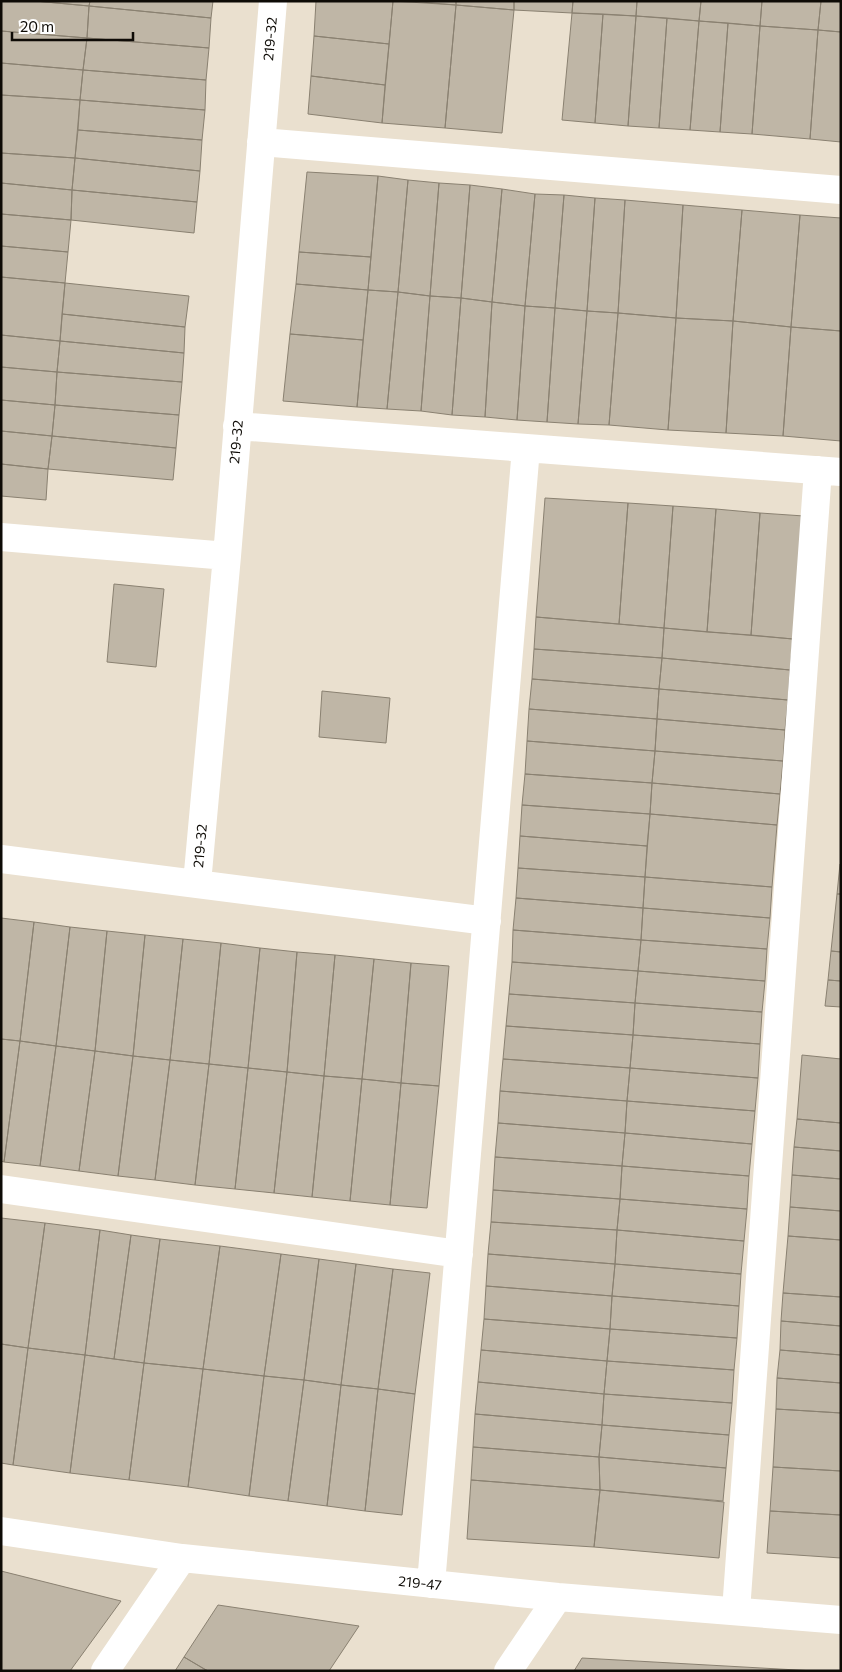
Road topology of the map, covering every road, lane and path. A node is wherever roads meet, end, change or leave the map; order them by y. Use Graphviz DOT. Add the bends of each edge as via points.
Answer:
graph roads {
  1 [pos="273,1"];
  2 [pos="261,142"];
  3 [pos="841,190"];
  4 [pos="237,426"];
  5 [pos="526,448"];
  6 [pos="829,471"];
  7 [pos="1,536"];
  8 [pos="226,556"];
  9 [pos="1,859"];
  10 [pos="197,883"];
  11 [pos="487,921"];
  12 [pos="1,1189"];
  13 [pos="459,1254"];
  14 [pos="1,1531"];
  15 [pos="182,1558"];
  16 [pos="431,1584"];
  17 [pos="558,1597"];
  18 [pos="736,1611"];
  19 [pos="841,1620"];
  20 [pos="105,1671"];
  21 [pos="508,1671"];
  1 -- 2 [label="street, 219-32"];
  2 -- 3 [label="street"];
  2 -- 4 [label="street, 219-32"];
  4 -- 5 [label="street"];
  4 -- 8 [label="street, 219-32"];
  5 -- 6 [label="street"];
  5 -- 11 [label="street"];
  6 -- 18 [label="street"];
  7 -- 8 [label="street"];
  8 -- 10 [label="street, 219-32"];
  9 -- 10 [label="street"];
  10 -- 11 [label="street"];
  11 -- 13 [label="street"];
  12 -- 13 [label="street"];
  13 -- 16 [label="street"];
  14 -- 15 [label="street, 219-47"];
  15 -- 16 [label="street, 219-47"];
  15 -- 20 [label="street"];
  16 -- 17 [label="street, 219-47"];
  17 -- 18 [label="street, 219-47"];
  17 -- 21 [label="street"];
  18 -- 19 [label="street, 219-47"];
}
